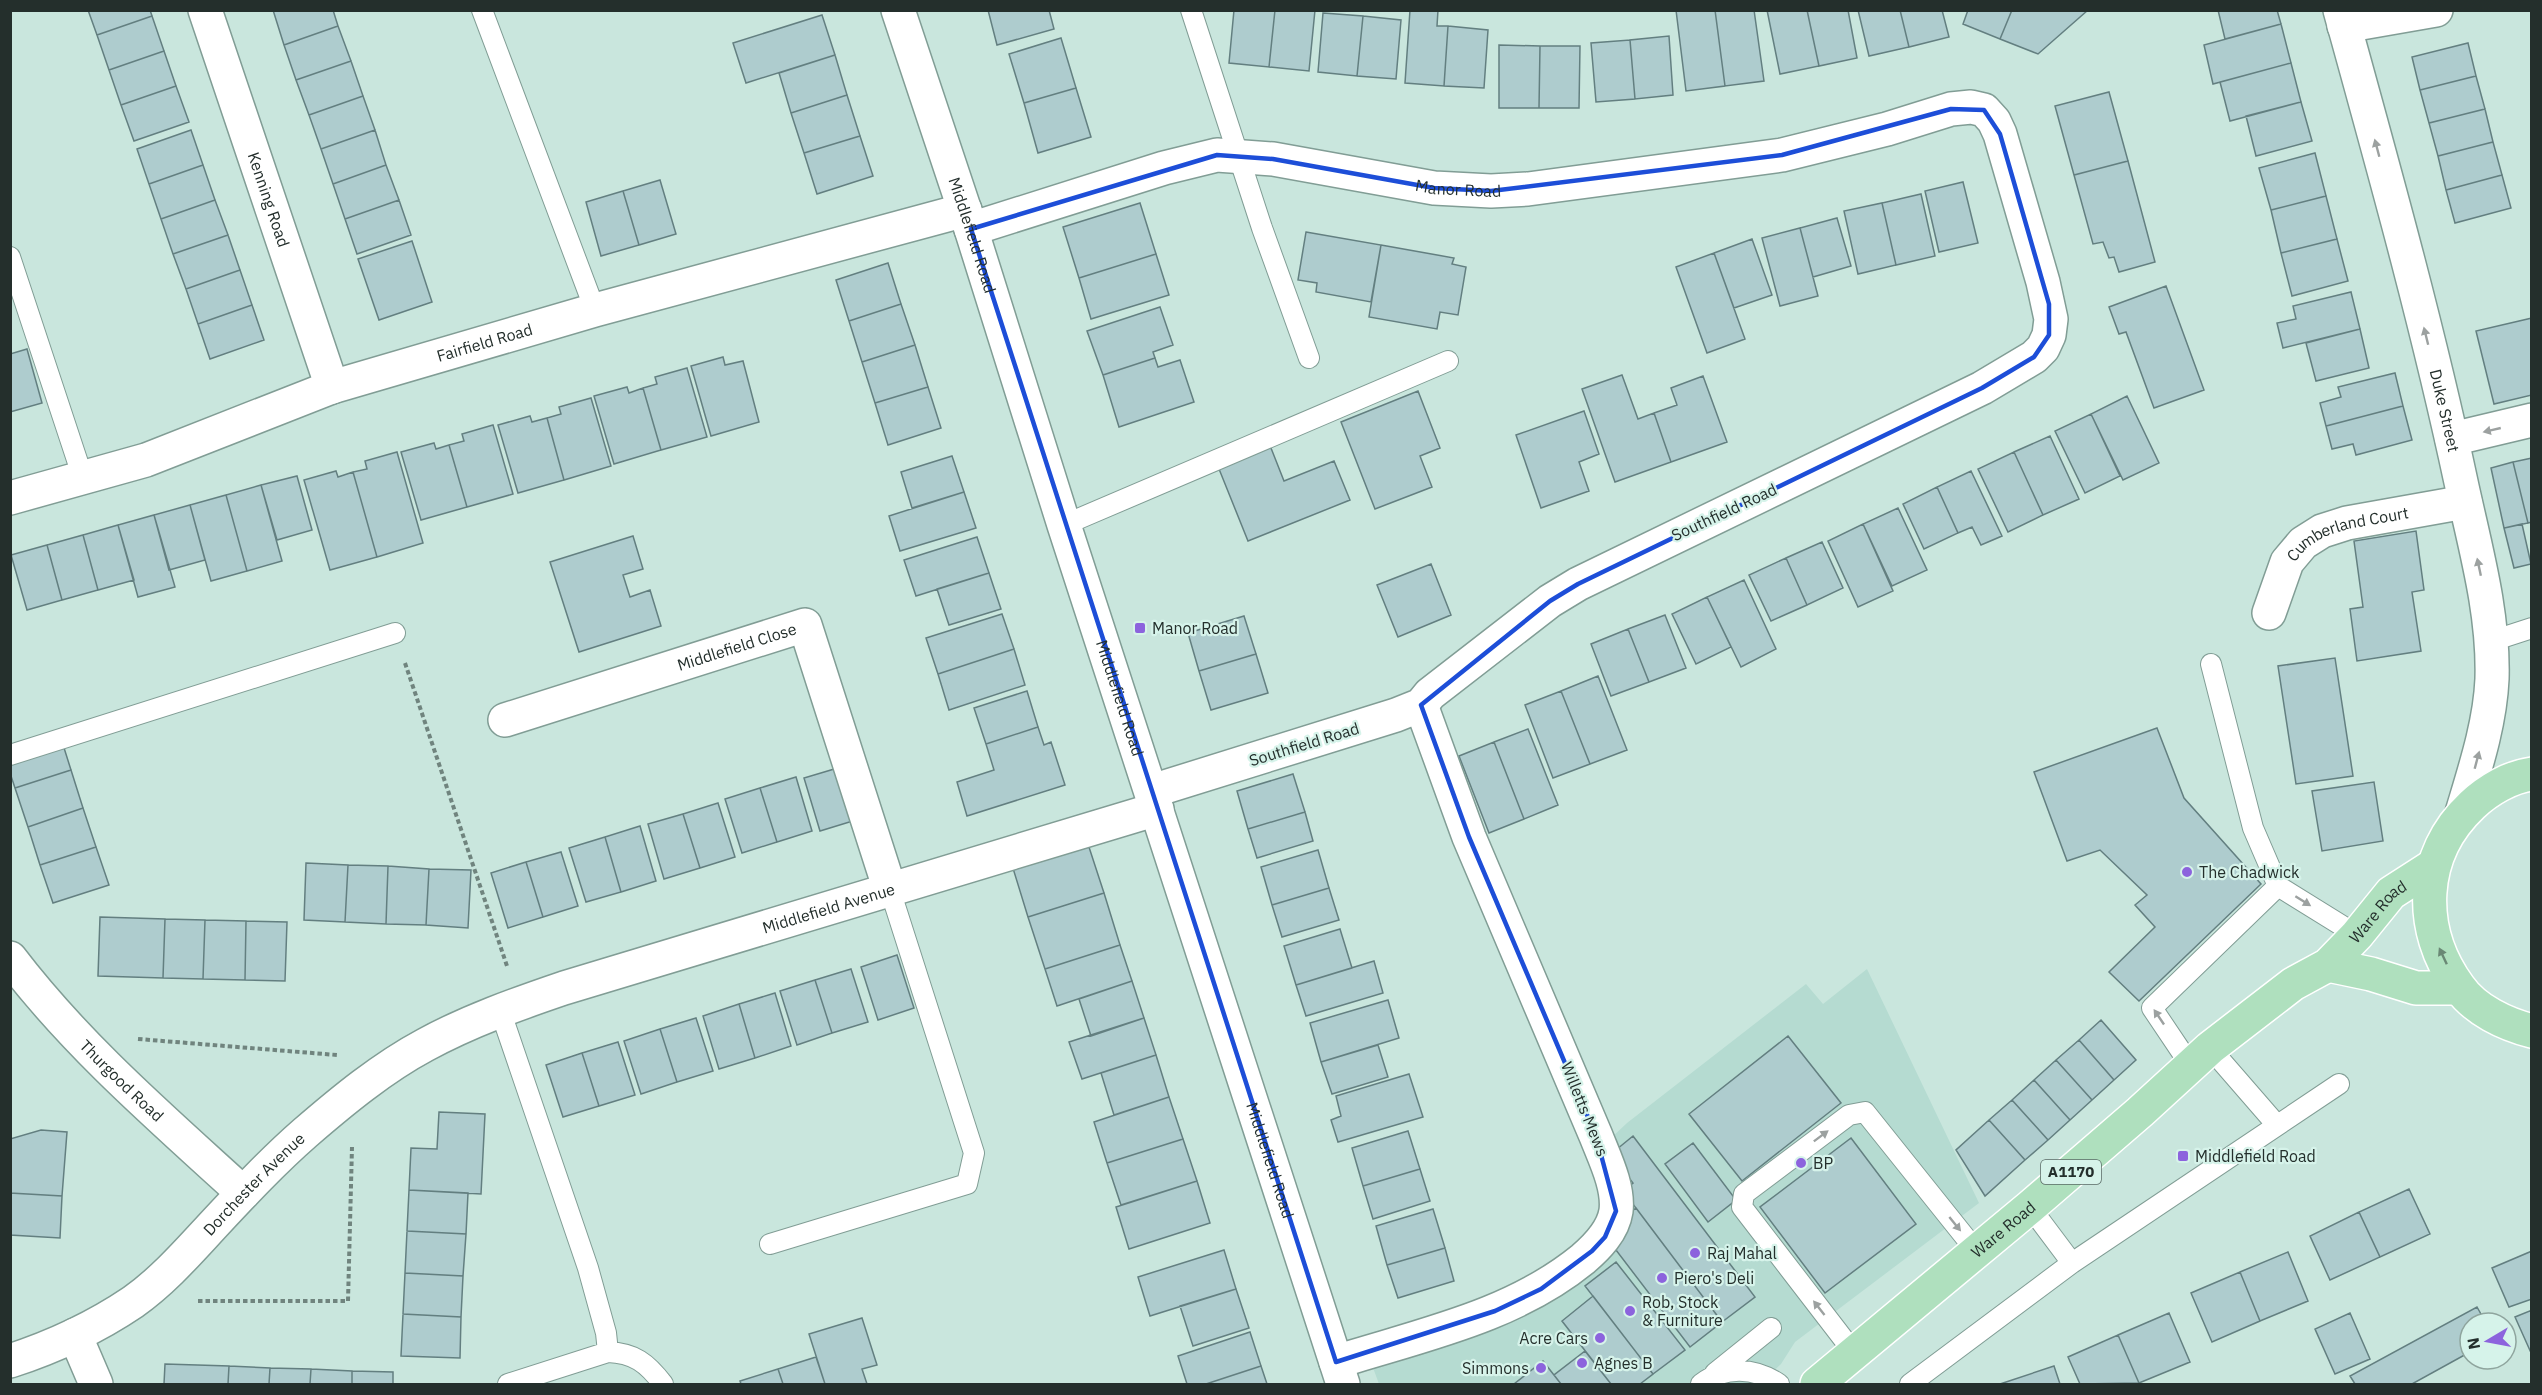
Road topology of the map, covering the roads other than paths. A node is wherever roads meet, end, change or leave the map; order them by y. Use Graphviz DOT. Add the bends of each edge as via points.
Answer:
graph roads {
  1 [pos="205,10"];
  2 [pos="482,10"];
  3 [pos="898,10"];
  4 [pos="1191,10"];
  5 [pos="2436,10"];
  6 [pos="2342,18"];
  7 [pos="1950,109"];
  8 [pos="1238,156"];
  9 [pos="968,220"];
  10 [pos="10,257"];
  11 [pos="595,310"];
  12 [pos="1309,358"];
  13 [pos="1448,361"];
  14 [pos="332,387"];
  15 [pos="2532,420"];
  16 [pos="2452,439"];
  17 [pos="83,478"];
  18 [pos="10,498"];
  19 [pos="2465,502"];
  20 [pos="1065,525"];
  21 [pos="2269,613"];
  22 [pos="2532,628"];
  23 [pos="395,633"];
  24 [pos="2492,641"];
  25 [pos="2211,664"];
  26 [pos="1421,705"];
  27 [pos="504,720"];
  28 [pos="10,755"];
  29 [pos="2532,774"];
  30 [pos="1154,800"];
  31 [pos="2461,816"];
  32 [pos="2433,866"];
  33 [pos="2278,885"];
  34 [pos="890,890"];
  35 [pos="2357,935"];
  36 [pos="10,958"];
  37 [pos="2328,965"];
  38 [pos="2459,988"];
  39 [pos="510,1007"];
  40 [pos="2532,1031"];
  41 [pos="2201,1057"];
  42 [pos="2339,1084"];
  43 [pos="2276,1125"];
  44 [pos="243,1193"];
  45 [pos="2030,1207"];
  46 [pos="770,1244"];
  47 [pos="1977,1252"];
  48 [pos="2072,1263"];
  49 [pos="1771,1328"];
  50 [pos="75,1335"];
  51 [pos="608,1352"];
  52 [pos="1855,1354"];
  53 [pos="10,1361"];
  54 [pos="1339,1373"];
  55 [pos="1708,1379"];
  56 [pos="96,1384"];
  57 [pos="508,1384"];
  58 [pos="663,1384"];
  59 [pos="1779,1384"];
  60 [pos="1817,1384"];
  61 [pos="1910,1384"];
  1 -- 14 [label="street, Kenning Road"];
  2 -- 11 [label="lane"];
  3 -- 9 [label="street, Middlefield Road"];
  4 -- 8 [label="lane"];
  5 -- 6 [label="street"];
  16 -- 6 [label="street, Duke Street, one-way"];
  7 -- 8 [label="street, Manor Road" via="1782,155 1509,190 1434,188"];
  7 -- 26 [label="street, Southfield Road" via="1984,110 2000,135 2049,304 2049,335 2043,348 1982,388 1578,584 1550,601"];
  8 -- 9 [label="street, Manor Road" via="1195,159"];
  8 -- 12 [label="lane"];
  9 -- 11 [label="street, Fairfield Road"];
  9 -- 20 [label="street, Middlefield Road"];
  10 -- 17 [label="lane"];
  11 -- 14 [label="street, Fairfield Road"];
  13 -- 20 [label="lane"];
  14 -- 17 [label="street, Fairfield Road" via="146,460"];
  15 -- 16 [label="street, one-way"];
  16 -- 19 [label="street, Duke Street"];
  17 -- 18 [label="street, Fairfield Road"];
  19 -- 21 [label="street, Cumberland Court" via="2322,531 2303,543 2287,562"];
  24 -- 19 [label="street, Duke Street, one-way"];
  20 -- 30 [label="street, Middlefield Road"];
  22 -- 24 [label="lane"];
  23 -- 28 [label="lane"];
  31 -- 24 [label="street, Duke Street, one-way" via="2488,710"];
  25 -- 33 [label="lane" via="2253,828"];
  26 -- 30 [label="street, Southfield Road"];
  26 -- 54 [label="street, Willetts Mews" via="1469,837 1589,1118 1610,1173 1616,1211 1605,1237 1592,1251 1541,1289 1496,1311"];
  27 -- 34 [label="street, Middlefield Close" via="805,625"];
  29 -- 31 [label="main road" via="2503,783"];
  30 -- 34 [label="street, Middlefield Avenue"];
  30 -- 54 [label="street, Middlefield Road"];
  31 -- 32 [label="main road" via="2444,838"];
  32 -- 35 [label="main road, Ware Road / A1170" via="2391,893"];
  38 -- 32 [label="main road, one-way" via="2440,953 2428,910"];
  33 -- 35 [label="lane, one-way"];
  41 -- 33 [label="lane, one-way" via="2152,1008"];
  34 -- 39 [label="street, Middlefield Avenue"];
  34 -- 46 [label="lane" via="974,1153 967,1184"];
  35 -- 37 [label="main road, Ware Road / A1170"];
  36 -- 44 [label="street, Thurgood Road" via="76,1034"];
  37 -- 38 [label="main road, Ware Road" via="2416,988"];
  37 -- 41 [label="main road, Ware Road / A1170" via="2293,984"];
  38 -- 40 [label="main road" via="2484,1010 2513,1026"];
  39 -- 44 [label="street, Dorchester Avenue" via="448,1033 354,1092"];
  39 -- 51 [label="lane" via="588,1268"];
  41 -- 43 [label="lane"];
  41 -- 45 [label="main road, Ware Road / A1170"];
  42 -- 43 [label="lane"];
  43 -- 48 [label="lane"];
  44 -- 50 [label="street, Dorchester Avenue" via="178,1263 135,1301"];
  45 -- 47 [label="main road, Ware Road / A1170"];
  45 -- 48 [label="lane"];
  47 -- 52 [label="main road, Ware Road / A1170"];
  52 -- 47 [label="lane, one-way" via="1742,1207 1744,1194 1849,1115 1865,1112"];
  48 -- 61 [label="lane"];
  49 -- 55 [label="lane"];
  50 -- 53 [label="street, Dorchester Avenue"];
  50 -- 56 [label="street"];
  51 -- 57 [label="lane"];
  51 -- 58 [label="lane" via="640,1359"];
  52 -- 60 [label="main road, Ware Road / A1170"];
  55 -- 59 [label="lane" via="1736,1370"];
}
